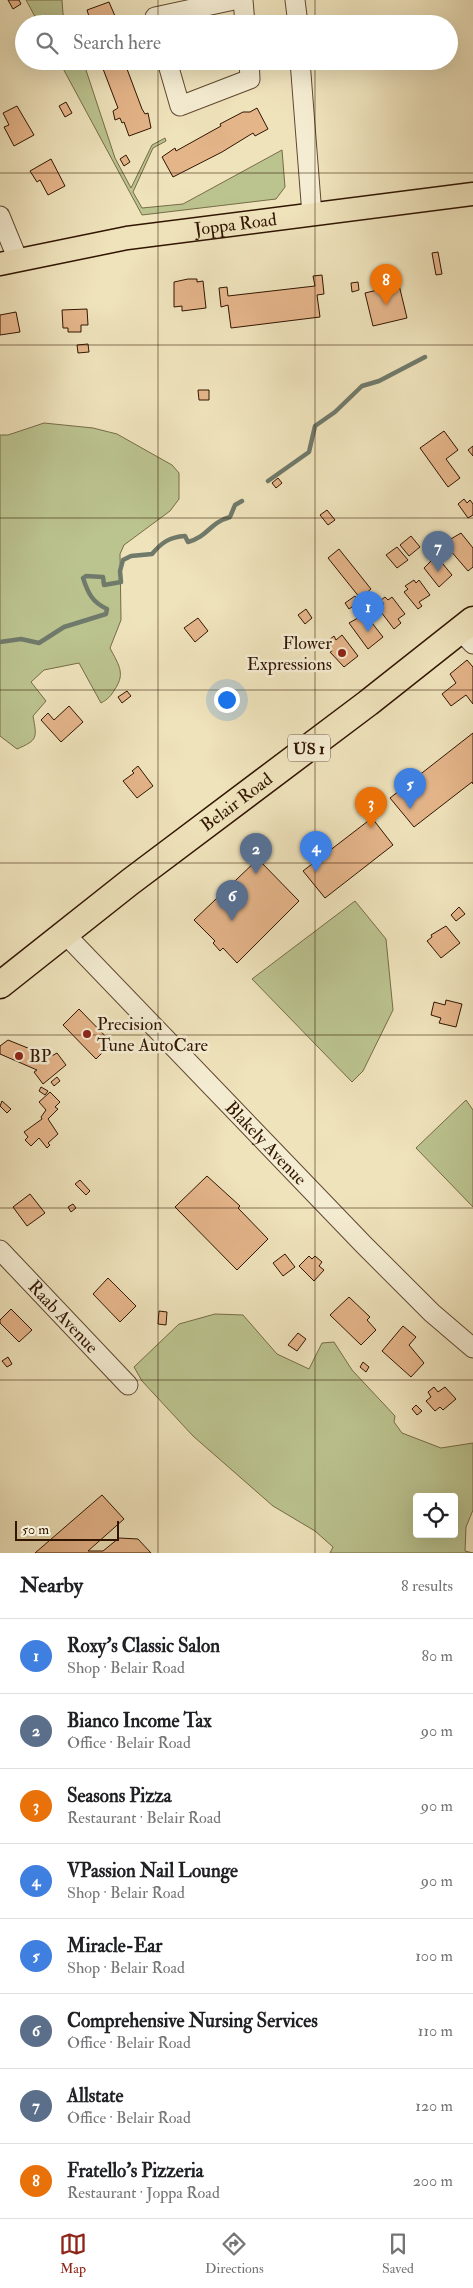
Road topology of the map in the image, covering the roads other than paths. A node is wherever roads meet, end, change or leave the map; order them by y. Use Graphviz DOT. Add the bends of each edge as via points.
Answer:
graph roads {
  1 [pos="234,0"];
  2 [pos="243,0"];
  3 [pos="295,0"];
  4 [pos="164,15"];
  5 [pos="244,15"];
  6 [pos="297,15"];
  7 [pos="170,70"];
  8 [pos="250,70"];
  9 [pos="301,70"];
  10 [pos="473,194"];
  11 [pos="312,215"];
  12 [pos="0,216"];
  13 [pos="9,262"];
  14 [pos="468,631"];
  15 [pos="65,934"];
  16 [pos="0,985"];
  17 [pos="0,1250"];
  18 [pos="473,1348"];
  19 [pos="128,1385"];
  1 -- 4 [label="street"];
  2 -- 5 [label="street"];
  3 -- 6 [label="street"];
  7 -- 8 [label="street" via="180,106 250,79"];
  9 -- 11 [label="street"];
  10 -- 11 [label="main road, Joppa Road"];
  11 -- 13 [label="main road, Joppa Road" via="127,238"];
  12 -- 13 [label="street"];
  14 -- 15 [label="highway, Belair Road / US 1" via="368,703"];
  15 -- 16 [label="highway, Belair Road / US 1"];
  15 -- 18 [label="street, Blakely Avenue" via="370,1251 432,1313"];
  17 -- 19 [label="street, Raab Avenue"];
}
